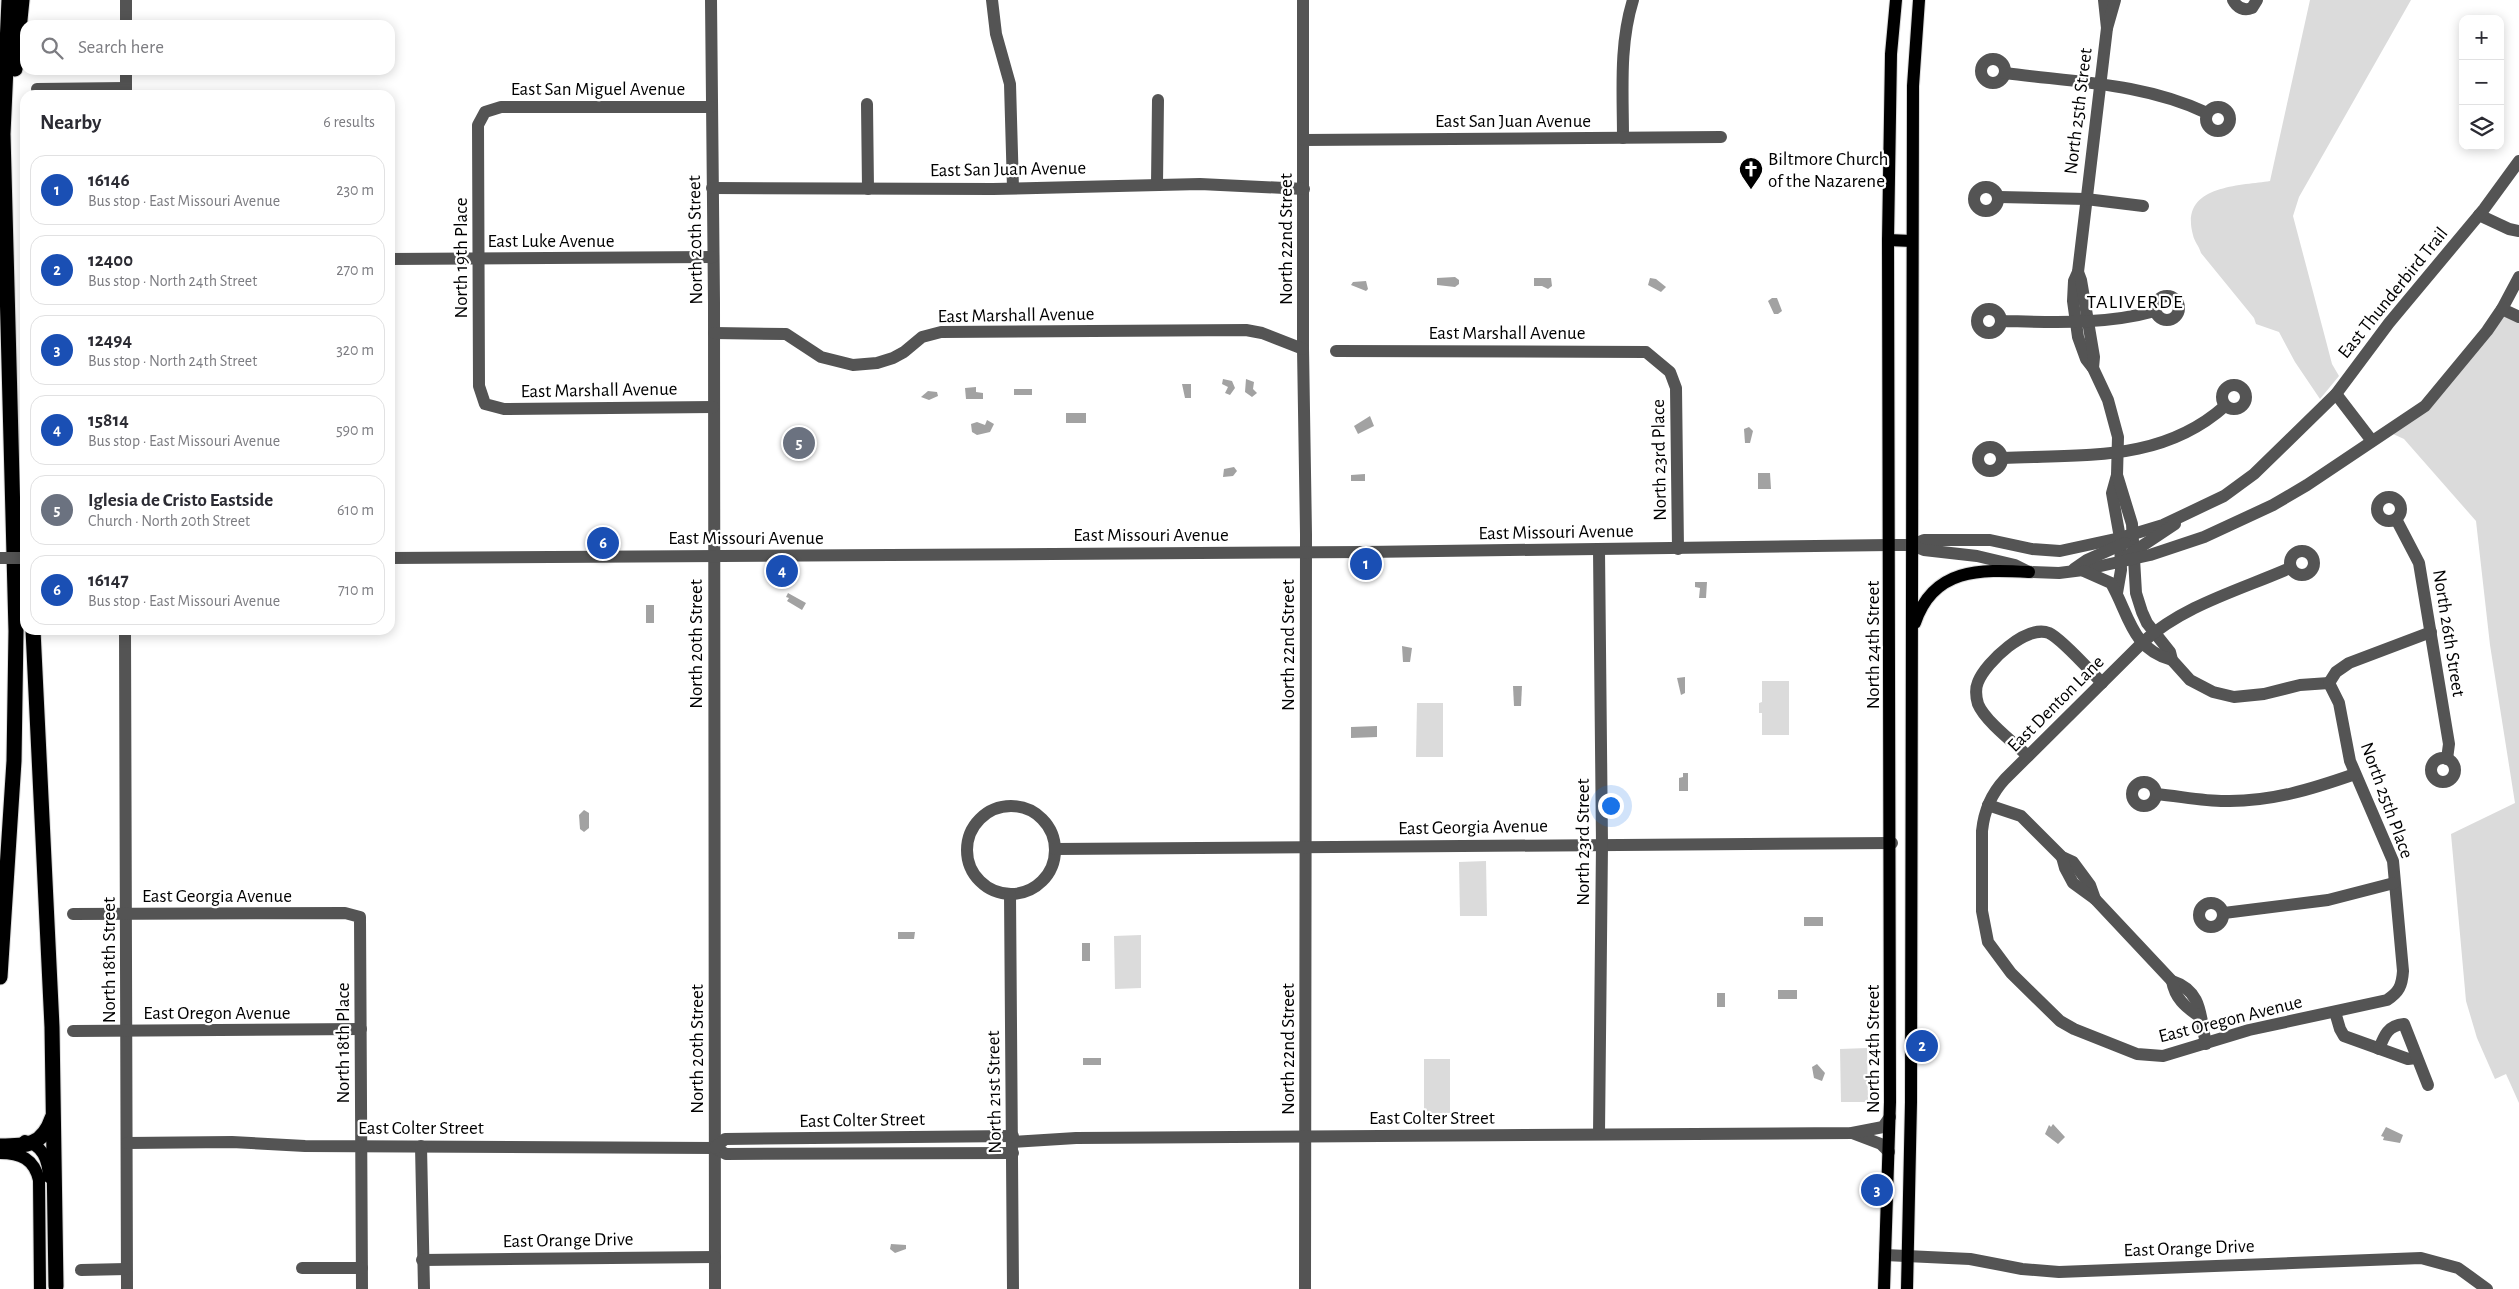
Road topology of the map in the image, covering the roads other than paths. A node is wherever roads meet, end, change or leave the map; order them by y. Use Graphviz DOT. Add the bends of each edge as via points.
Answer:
graph roads {
  1 [pos="9,0"];
  2 [pos="22,0"];
  3 [pos="126,0"];
  4 [pos="712,0"];
  5 [pos="992,0"];
  6 [pos="1304,0"];
  7 [pos="1633,0"];
  8 [pos="1896,0"];
  9 [pos="1919,0"];
  10 [pos="2104,0"];
  11 [pos="2115,0"];
  12 [pos="2233,0"];
  13 [pos="2257,0"];
  14 [pos="20,20"];
  15 [pos="126,20"];
  16 [pos="20,26"];
  17 [pos="2107,28"];
  18 [pos="2005,73"];
  19 [pos="126,75"];
  20 [pos="2100,84"];
  21 [pos="37,89"];
  22 [pos="67,90"];
  23 [pos="126,90"];
  24 [pos="1158,100"];
  25 [pos="867,104"];
  26 [pos="711,107"];
  27 [pos="485,112"];
  28 [pos="2207,113"];
  29 [pos="3,134"];
  30 [pos="1721,137"];
  31 [pos="1623,138"];
  32 [pos="1304,140"];
  33 [pos="2519,161"];
  34 [pos="1157,184"];
  35 [pos="712,188"];
  36 [pos="1013,188"];
  37 [pos="868,189"];
  38 [pos="1304,189"];
  39 [pos="1999,197"];
  40 [pos="2086,199"];
  41 [pos="2143,206"];
  42 [pos="2479,215"];
  43 [pos="2519,230"];
  44 [pos="1888,240"];
  45 [pos="1912,241"];
  46 [pos="713,257"];
  47 [pos="395,259"];
  48 [pos="479,259"];
  49 [pos="2519,277"];
  50 [pos="2502,309"];
  51 [pos="2155,311"];
  52 [pos="2519,317"];
  53 [pos="2002,321"];
  54 [pos="2081,322"];
  55 [pos="714,333"];
  56 [pos="1303,349"];
  57 [pos="1336,350"];
  58 [pos="1670,372"];
  59 [pos="2336,394"];
  60 [pos="485,404"];
  61 [pos="2225,406"];
  62 [pos="713,407"];
  63 [pos="2372,441"];
  64 [pos="2119,452"];
  65 [pos="2003,458"];
  66 [pos="2117,475"];
  67 [pos="14,494"];
  68 [pos="20,507"];
  69 [pos="2191,512"];
  70 [pos="2396,519"];
  71 [pos="2134,534"];
  72 [pos="2120,542"];
  73 [pos="1890,545"];
  74 [pos="1912,545"];
  75 [pos="1678,549"];
  76 [pos="1599,550"];
  77 [pos="2060,551"];
  78 [pos="1306,553"];
  79 [pos="714,556"];
  80 [pos="0,558"];
  81 [pos="20,558"];
  82 [pos="395,558"];
  83 [pos="2129,558"];
  84 [pos="2290,568"];
  85 [pos="2071,571"];
  86 [pos="2029,572"];
  87 [pos="2117,593"];
  88 [pos="1912,630"];
  89 [pos="2154,632"];
  90 [pos="2431,632"];
  91 [pos="32,635"];
  92 [pos="125,635"];
  93 [pos="2143,642"];
  94 [pos="2172,660"];
  95 [pos="2102,683"];
  96 [pos="2329,683"];
  97 [pos="2028,756"];
  98 [pos="2447,759"];
  99 [pos="2355,774"];
  100 [pos="2156,794"];
  101 [pos="1988,805"];
  102 [pos="1892,843"];
  103 [pos="1602,844"];
  104 [pos="1305,846"];
  105 [pos="1056,849"];
  106 [pos="2394,883"];
  107 [pos="1010,894"];
  108 [pos="74,914"];
  109 [pos="126,914"];
  110 [pos="2224,914"];
  111 [pos="360,917"];
  112 [pos="1988,942"];
  113 [pos="0,977"];
  114 [pos="2398,992"];
  115 [pos="2335,1012"];
  116 [pos="361,1029"];
  117 [pos="73,1031"];
  118 [pos="127,1031"];
  119 [pos="2206,1044"];
  120 [pos="2379,1049"];
  121 [pos="2416,1058"];
  122 [pos="2428,1085"];
  123 [pos="54,1114"];
  124 [pos="1890,1117"];
  125 [pos="1852,1133"];
  126 [pos="1599,1134"];
  127 [pos="1306,1137"];
  128 [pos="32,1143"];
  129 [pos="127,1143"];
  130 [pos="1013,1144"];
  131 [pos="362,1146"];
  132 [pos="421,1146"];
  133 [pos="5,1147"];
  134 [pos="715,1148"];
  135 [pos="1889,1152"];
  136 [pos="1907,1255"];
  137 [pos="1885,1256"];
  138 [pos="715,1257"];
  139 [pos="422,1260"];
  140 [pos="302,1268"];
  141 [pos="362,1268"];
  142 [pos="81,1270"];
  143 [pos="126,1270"];
  144 [pos="56,1287"];
  145 [pos="40,1289"];
  146 [pos="127,1289"];
  147 [pos="362,1289"];
  148 [pos="424,1289"];
  149 [pos="715,1289"];
  150 [pos="1013,1289"];
  151 [pos="1305,1289"];
  152 [pos="1884,1289"];
  153 [pos="1900,1289"];
  154 [pos="1907,1289"];
  155 [pos="2487,1289"];
  1 -- 29 [label="highway"];
  2 -- 14 [label="highway"];
  3 -- 15 [label="street"];
  4 -- 26 [label="street, North 20th Street"];
  5 -- 36 [label="street" via="996,34 1010,84"];
  6 -- 32 [label="street, North 22nd Street"];
  7 -- 31 [label="street" via="1623,56"];
  8 -- 44 [label="main road, North 24th Street" via="1891,54"];
  9 -- 45 [label="main road, North 24th Street" via="1913,65"];
  10 -- 17 [label="street, North 25th Street"];
  11 -- 17 [label="street, North 25th Street"];
  12 -- 13 [label="street" via="2244,10 2252,8"];
  16 -- 29 [label="highway" via="14,102"];
  17 -- 20 [label="street, North 25th Street"];
  18 -- 20 [label="street"];
  19 -- 23 [label="street"];
  20 -- 28 [label="street" via="2165,96"];
  20 -- 40 [label="street, North 25th Street"];
  21 -- 22 [label="street"];
  24 -- 34 [label="street"];
  25 -- 37 [label="street"];
  26 -- 27 [label="street, East San Miguel Avenue" via="501,107"];
  26 -- 35 [label="street, North 20th Street"];
  27 -- 48 [label="street, North 19th Place" via="478,125"];
  29 -- 67 [label="highway"];
  30 -- 31 [label="street, East San Juan Avenue"];
  31 -- 32 [label="street, East San Juan Avenue"];
  32 -- 38 [label="street, North 22nd Street"];
  33 -- 42 [label="street, East Thunderbird Trail"];
  34 -- 36 [label="street, East San Juan Avenue"];
  34 -- 38 [label="street, East San Juan Avenue"];
  35 -- 37 [label="street, East San Juan Avenue"];
  35 -- 46 [label="street, North 20th Street"];
  36 -- 37 [label="street, East San Juan Avenue"];
  38 -- 56 [label="street, North 22nd Street"];
  39 -- 40 [label="street"];
  40 -- 41 [label="street"];
  40 -- 54 [label="street" via="2078,272 2082,280"];
  42 -- 43 [label="street" via="2509,229"];
  42 -- 59 [label="street, East Thunderbird Trail" via="2389,323"];
  44 -- 45 [label="main road"];
  44 -- 73 [label="main road, North 24th Street"];
  45 -- 74 [label="main road, North 24th Street"];
  46 -- 48 [label="street, East Luke Avenue"];
  46 -- 55 [label="street, North 20th Street"];
  47 -- 48 [label="street, East Luke Avenue"];
  48 -- 60 [label="street, North 19th Place" via="479,386"];
  49 -- 50 [label="street"];
  50 -- 52 [label="street"];
  50 -- 63 [label="street" via="2425,406"];
  51 -- 54 [label="street" via="2128,319"];
  53 -- 54 [label="street"];
  54 -- 64 [label="street" via="2094,357 2094,368 2115,420"];
  55 -- 56 [label="street, East Marshall Avenue" via="786,334 821,357 853,365 892,358 922,337 941,332 1240,330 1262,333"];
  55 -- 62 [label="street, North 20th Street"];
  56 -- 78 [label="street, North 22nd Street"];
  57 -- 58 [label="street, East Marshall Avenue" via="1633,351 1646,352"];
  58 -- 75 [label="street, North 23rd Place" via="1677,396"];
  59 -- 63 [label="street"];
  59 -- 69 [label="street, East Thunderbird Trail" via="2254,474 2224,496"];
  60 -- 62 [label="street, East Marshall Avenue" via="504,409"];
  61 -- 64 [label="street" via="2205,423 2173,439"];
  62 -- 79 [label="street, North 20th Street"];
  63 -- 83 [label="street" via="2274,505 2204,537"];
  64 -- 65 [label="street"];
  64 -- 66 [label="street"];
  66 -- 71 [label="street" via="2130,510"];
  66 -- 72 [label="street" via="2112,502"];
  67 -- 68 [label="highway"];
  67 -- 113 [label="highway" via="17,583 14,761"];
  69 -- 71 [label="street, East Thunderbird Trail" via="2163,526"];
  69 -- 83 [label="street"];
  70 -- 90 [label="street, North 26th Street" via="2420,563"];
  71 -- 72 [label="street, East Thunderbird Trail"];
  71 -- 83 [label="street"];
  72 -- 77 [label="street, East Thunderbird Trail"];
  72 -- 83 [label="street"];
  72 -- 85 [label="street"];
  73 -- 74 [label="street, East Missouri Avenue"];
  73 -- 75 [label="street, East Missouri Avenue"];
  73 -- 102 [label="main road, North 24th Street"];
  74 -- 77 [label="street, East Thunderbird Trail" via="1924,540 1990,540"];
  74 -- 86 [label="street" via="1924,550 1977,556 2015,565"];
  74 -- 88 [label="main road, North 24th Street"];
  75 -- 76 [label="street, East Missouri Avenue"];
  76 -- 78 [label="street, East Missouri Avenue"];
  76 -- 103 [label="street, North 23rd Street"];
  77 -- 85 [label="street"];
  78 -- 79 [label="street, East Missouri Avenue"];
  78 -- 104 [label="street, North 22nd Street"];
  79 -- 82 [label="street, East Missouri Avenue"];
  79 -- 134 [label="street, North 20th Street"];
  80 -- 81 [label="street, bridge"];
  83 -- 85 [label="street"];
  83 -- 87 [label="street"];
  83 -- 89 [label="street" via="2142,612"];
  84 -- 89 [label="street" via="2178,615"];
  85 -- 86 [label="street"];
  85 -- 87 [label="street" via="2111,583"];
  86 -- 88 [label="main road" via="1986,570 1955,577 1927,598"];
  87 -- 93 [label="street" via="2129,624"];
  88 -- 136 [label="main road, North 24th Street" via="1911,1117"];
  89 -- 93 [label="street, East Denton Lane"];
  89 -- 94 [label="street" via="2170,652"];
  90 -- 96 [label="street" via="2349,663 2336,672"];
  90 -- 98 [label="street, North 26th Street" via="2449,744"];
  91 -- 123 [label="highway"];
  92 -- 109 [label="street, North 18th Street"];
  93 -- 94 [label="street" via="2162,657"];
  93 -- 95 [label="street, East Denton Lane"];
  94 -- 96 [label="street" via="2190,680 2212,692 2234,697"];
  95 -- 97 [label="street, East Denton Lane"];
  95 -- 97 [label="street" via="2056,639 2042,632 2024,635 1988,667 1976,687 1978,703 1987,717"];
  96 -- 99 [label="street, North 25th Place" via="2339,703"];
  97 -- 101 [label="street, East Denton Lane" via="1998,786"];
  99 -- 100 [label="street" via="2312,790 2263,800 2223,801"];
  99 -- 106 [label="street, North 25th Place" via="2390,851"];
  101 -- 112 [label="street, East Denton Lane" via="1982,831 1982,911"];
  101 -- 119 [label="street" via="2021,816 2062,856 2074,883 2095,900 2172,980 2184,985 2194,995"];
  102 -- 103 [label="street, East Georgia Avenue"];
  102 -- 124 [label="main road, North 24th Street"];
  103 -- 104 [label="street, East Georgia Avenue"];
  103 -- 126 [label="street, North 23rd Street"];
  104 -- 105 [label="street, East Georgia Avenue"];
  104 -- 127 [label="street, North 22nd Street"];
  105 -- 107 [label="street" via="1053,863 1042,881 1024,892"];
  105 -- 107 [label="street" via="1046,822 1035,812 1006,806 980,818 967,844 973,872 983,884"];
  106 -- 110 [label="street" via="2328,900"];
  106 -- 114 [label="street, North 25th Place" via="2403,971"];
  107 -- 130 [label="street, North 21st Street"];
  108 -- 109 [label="street, East Georgia Avenue"];
  109 -- 111 [label="street, East Georgia Avenue" via="345,913"];
  109 -- 118 [label="street, North 18th Street"];
  111 -- 116 [label="street, North 18th Place"];
  112 -- 119 [label="street, East Oregon Avenue" via="2011,973 2060,1021 2074,1029 2128,1051 2150,1056 2178,1053"];
  114 -- 115 [label="street, East Oregon Avenue" via="2387,1000"];
  115 -- 119 [label="street, East Oregon Avenue" via="2248,1030"];
  115 -- 120 [label="street" via="2344,1036"];
  116 -- 118 [label="street, East Oregon Avenue"];
  116 -- 131 [label="street, North 18th Place"];
  117 -- 118 [label="street, East Oregon Avenue"];
  118 -- 129 [label="street, North 18th Street"];
  120 -- 121 [label="street" via="2408,1059"];
  120 -- 121 [label="street" via="2388,1030 2396,1024 2404,1024"];
  121 -- 122 [label="street"];
  123 -- 128 [label="highway" via="46,1132"];
  123 -- 144 [label="highway"];
  124 -- 125 [label="street, East Colter Street" via="1877,1129"];
  124 -- 135 [label="main road, North 24th Street"];
  125 -- 126 [label="street, East Colter Street"];
  125 -- 135 [label="street, East Colter Street" via="1881,1144"];
  126 -- 127 [label="street, East Colter Street"];
  127 -- 130 [label="street, East Colter Street" via="1069,1138"];
  127 -- 151 [label="street, North 22nd Street"];
  128 -- 133 [label="highway"];
  128 -- 144 [label="main road" via="44,1154 48,1169 51,1258"];
  129 -- 131 [label="street, East Colter Street"];
  129 -- 143 [label="street, North 18th Street"];
  130 -- 134 [label="street, East Colter Street" via="726,1154"];
  130 -- 150 [label="street, North 21st Street"];
  131 -- 132 [label="street, East Colter Street"];
  131 -- 141 [label="street, North 18th Place"];
  132 -- 134 [label="street, East Colter Street"];
  132 -- 139 [label="street"];
  133 -- 145 [label="main road" via="29,1160 39,1180"];
  134 -- 138 [label="street, North 20th Street"];
  135 -- 137 [label="main road, North 24th Street"];
  136 -- 137 [label="street, East Orange Drive"];
  136 -- 153 [label="main road" via="1900,1274"];
  136 -- 154 [label="main road, North 24th Street"];
  136 -- 155 [label="street, East Orange Drive" via="1970,1259 2059,1272 2421,1258 2458,1268"];
  137 -- 152 [label="main road, North 24th Street"];
  138 -- 139 [label="street, East Orange Drive"];
  138 -- 149 [label="street, North 20th Street"];
  139 -- 148 [label="street"];
  140 -- 141 [label="street"];
  141 -- 147 [label="street, North 18th Place"];
  142 -- 143 [label="street"];
  143 -- 146 [label="street, North 18th Street"];
}
